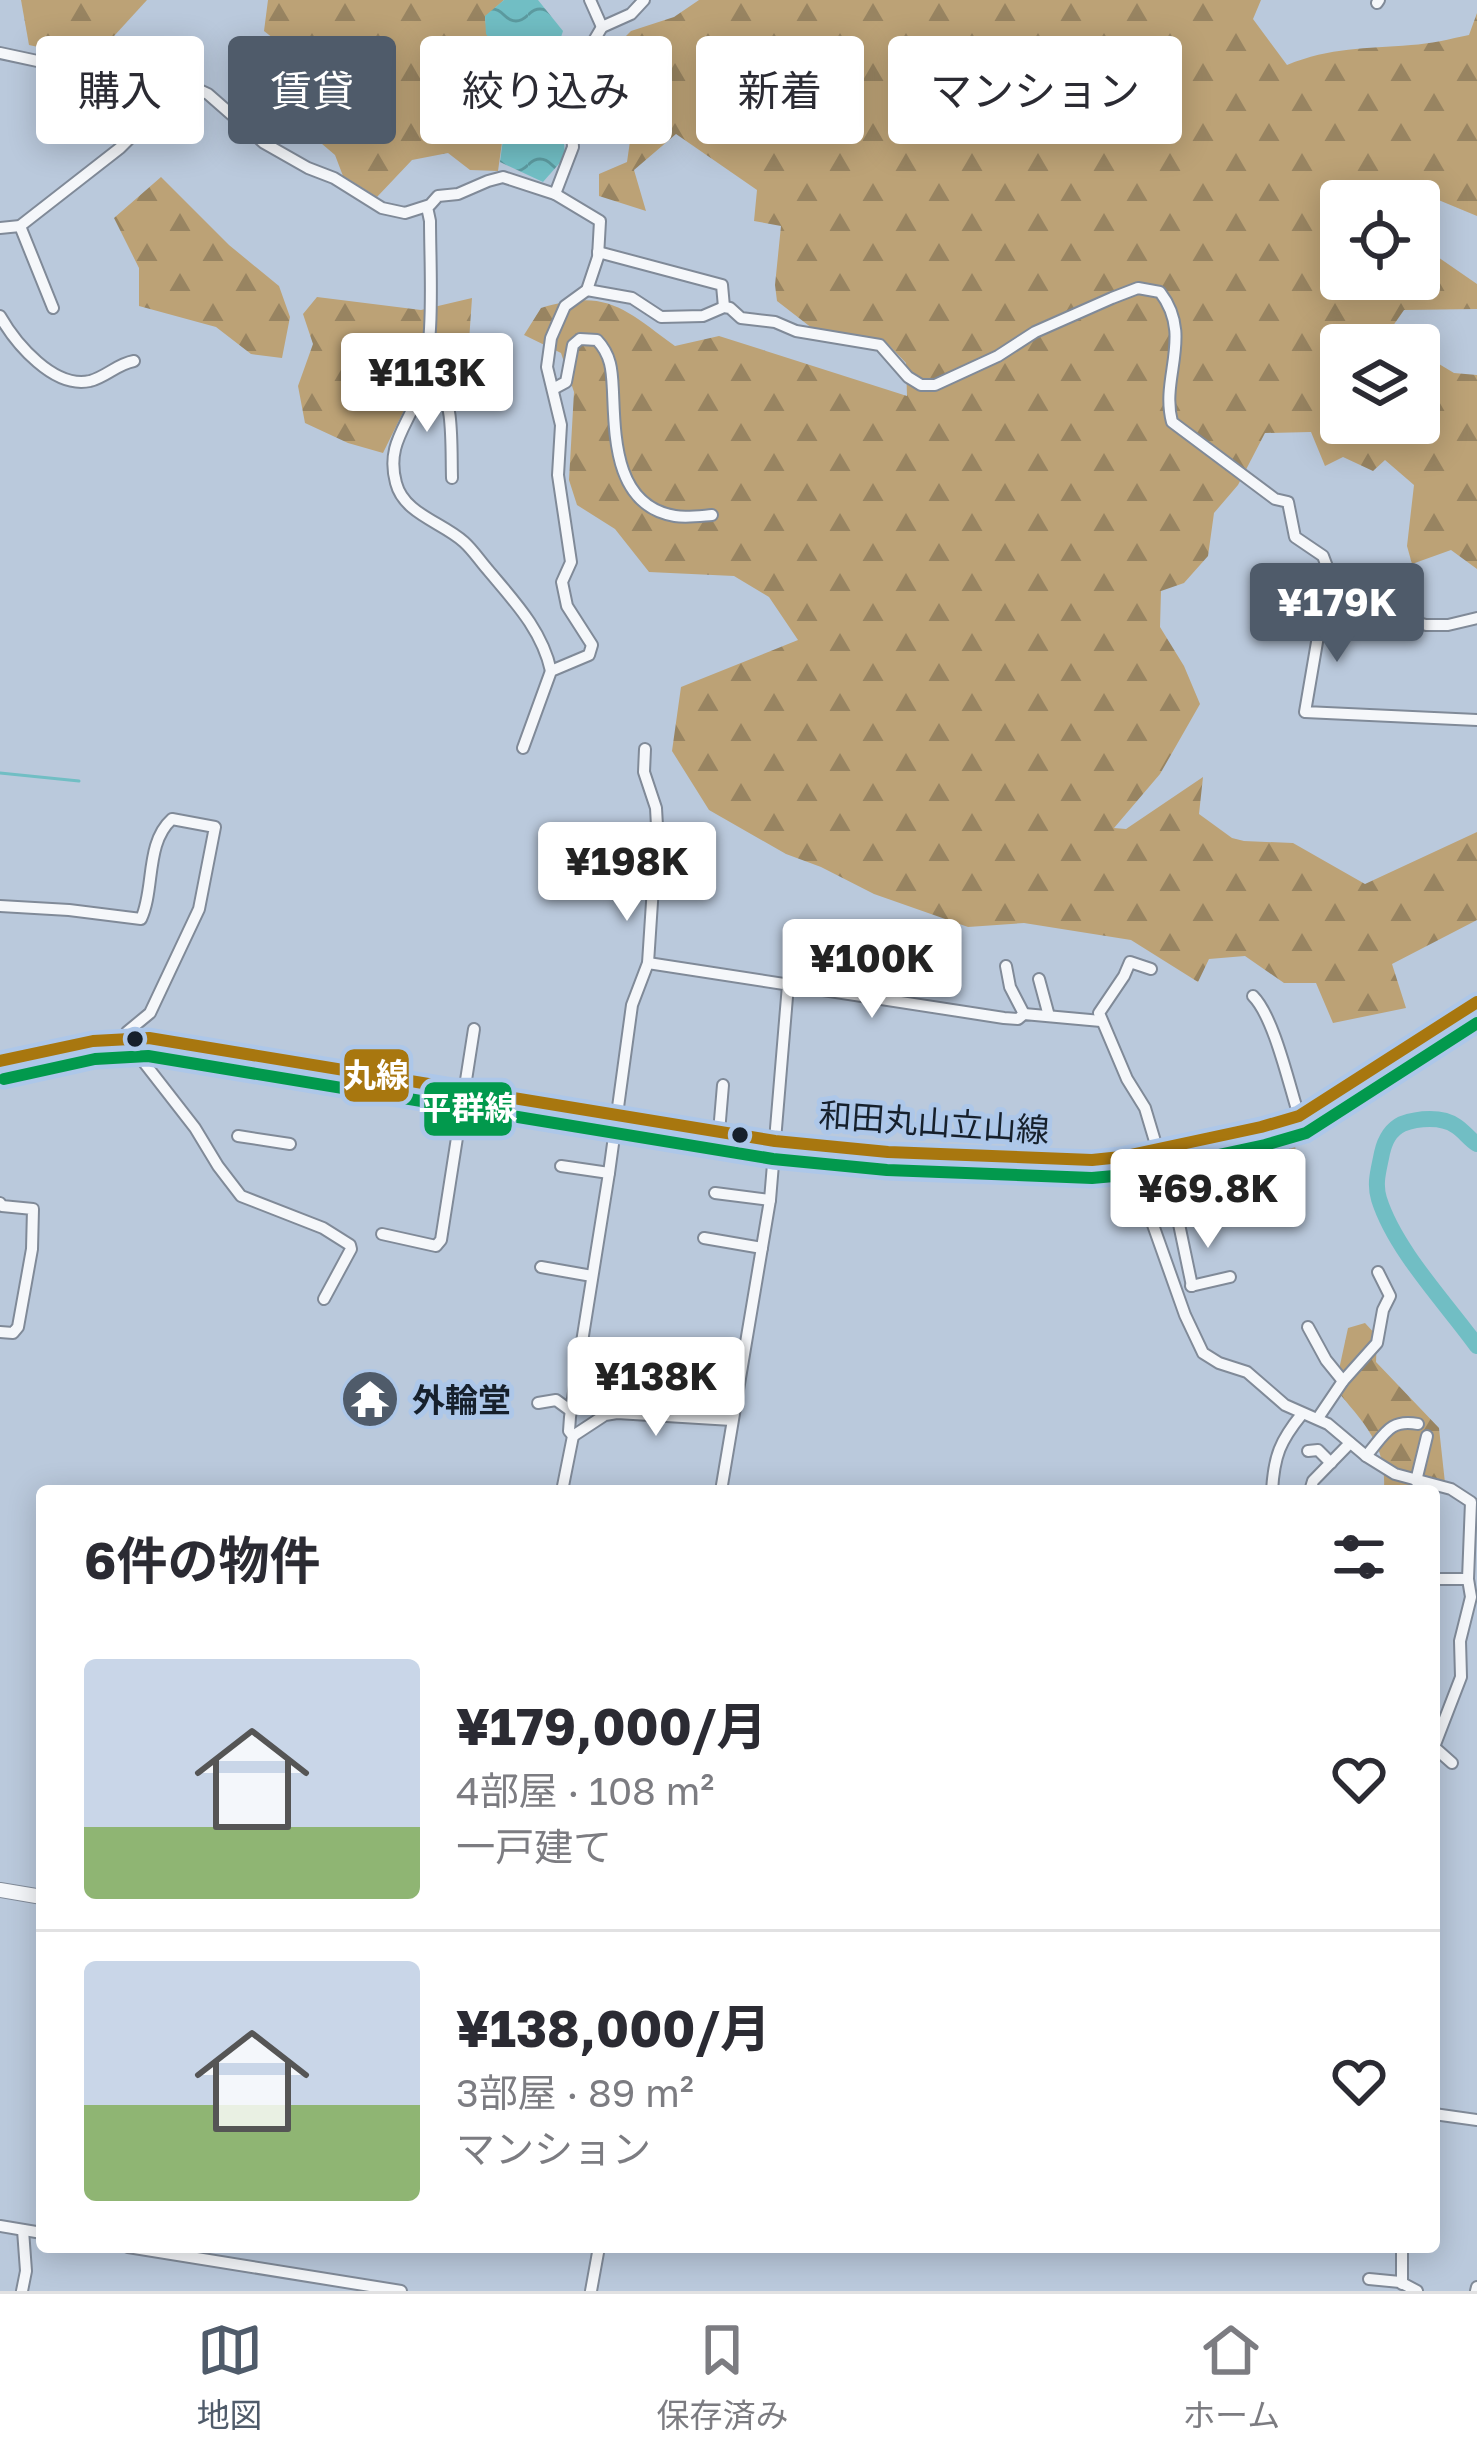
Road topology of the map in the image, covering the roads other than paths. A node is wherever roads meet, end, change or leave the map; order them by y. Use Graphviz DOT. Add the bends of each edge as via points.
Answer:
graph roads {
  1 [pos="590,0"];
  2 [pos="644,0"];
  3 [pos="602,27"];
  4 [pos="0,52"];
  5 [pos="36,61"];
  6 [pos="204,92"];
  7 [pos="124,144"];
  8 [pos="555,194"];
  9 [pos="427,207"];
  10 [pos="20,226"];
  11 [pos="0,228"];
  12 [pos="598,252"];
  13 [pos="587,290"];
  14 [pos="724,307"];
  15 [pos="53,308"];
  16 [pos="0,316"];
  17 [pos="134,361"];
  18 [pos="425,371"];
  19 [pos="554,389"];
  20 [pos="452,478"];
  21 [pos="712,515"];
  22 [pos="1323,609"];
  23 [pos="1477,618"];
  24 [pos="551,670"];
  25 [pos="1477,720"];
  26 [pos="523,748"];
  27 [pos="645,749"];
  28 [pos="0,906"];
  29 [pos="648,963"];
  30 [pos="1006,966"];
  31 [pos="1151,969"];
  32 [pos="1039,979"];
  33 [pos="788,985"];
  34 [pos="1253,996"];
  35 [pos="1475,1006"];
  36 [pos="1024,1014"];
  37 [pos="1049,1016"];
  38 [pos="1101,1021"];
  39 [pos="474,1029"];
  40 [pos="125,1038"];
  41 [pos="0,1061"];
  42 [pos="723,1085"];
  43 [pos="464,1090"];
  44 [pos="618,1115"];
  45 [pos="1298,1116"];
  46 [pos="719,1132"];
  47 [pos="238,1136"];
  48 [pos="775,1141"];
  49 [pos="290,1144"];
  50 [pos="1148,1150"];
  51 [pos="561,1166"];
  52 [pos="609,1173"];
  53 [pos="715,1193"];
  54 [pos="770,1200"];
  55 [pos="0,1203"];
  56 [pos="1179,1224"];
  57 [pos="382,1234"];
  58 [pos="704,1238"];
  59 [pos="762,1248"];
  60 [pos="541,1267"];
  61 [pos="1378,1272"];
  62 [pos="592,1276"];
  63 [pos="1230,1277"];
  64 [pos="1192,1286"];
  65 [pos="1176,1289"];
  66 [pos="325,1299"];
  67 [pos="1308,1327"];
  68 [pos="0,1332"];
  69 [pos="1343,1381"];
  70 [pos="538,1402"];
  71 [pos="571,1411"];
  72 [pos="1302,1414"];
  73 [pos="1318,1418"];
  74 [pos="732,1420"];
  75 [pos="1418,1424"];
  76 [pos="573,1436"];
  77 [pos="1427,1436"];
  78 [pos="1350,1443"];
  79 [pos="1308,1451"];
  80 [pos="1366,1456"];
  81 [pos="1330,1463"];
  82 [pos="1415,1481"];
  83 [pos="563,1485"];
  84 [pos="722,1485"];
  85 [pos="1272,1485"];
  86 [pos="1312,1485"];
  87 [pos="1432,1485"];
  88 [pos="1440,1487"];
  89 [pos="1440,1579"];
  90 [pos="1468,1579"];
  91 [pos="1440,1731"];
  92 [pos="1440,1752"];
  93 [pos="1452,1763"];
  94 [pos="0,1890"];
  95 [pos="36,1897"];
  96 [pos="1440,2115"];
  97 [pos="1477,2120"];
  98 [pos="0,2226"];
  99 [pos="23,2230"];
  100 [pos="36,2232"];
  101 [pos="165,2253"];
  102 [pos="597,2253"];
  103 [pos="1402,2253"];
  104 [pos="1369,2279"];
  105 [pos="1402,2284"];
  106 [pos="22,2291"];
  107 [pos="400,2291"];
  108 [pos="591,2291"];
  109 [pos="1418,2291"];
  1 -- 3 [label="street"];
  2 -- 3 [label="street"];
  3 -- 8 [label="street" via="569,88 573,146"];
  4 -- 5 [label="street"];
  6 -- 9 [label="street" via="264,143 365,200 405,213"];
  7 -- 10 [label="street"];
  8 -- 9 [label="street" via="503,177"];
  8 -- 12 [label="street" via="600,221"];
  9 -- 18 [label="street"];
  10 -- 11 [label="street"];
  10 -- 15 [label="street"];
  12 -- 13 [label="street"];
  12 -- 14 [label="street" via="722,285"];
  13 -- 14 [label="street" via="632,298 666,318"];
  13 -- 19 [label="street" via="566,306 550,338"];
  14 -- 22 [label="street" via="796,332 880,345 921,386 1112,298 1138,288 1160,292 1177,331 1172,422 1288,502 1294,537 1323,556"];
  16 -- 17 [label="street" via="28,356 54,374 84,383"];
  18 -- 20 [label="street" via="442,384"];
  18 -- 24 [label="street" via="393,449 397,487 464,542 507,592 536,629"];
  19 -- 21 [label="street" via="566,382 573,345 597,340 609,352 617,448 633,490 653,509"];
  19 -- 24 [label="street" via="571,562 562,582 592,645 590,655"];
  22 -- 23 [label="street" via="1426,625"];
  22 -- 25 [label="street" via="1305,712"];
  24 -- 26 [label="street"];
  27 -- 29 [label="street" via="657,826"];
  28 -- 40 [label="street" via="141,919 165,824 215,827 199,909 150,1013"];
  29 -- 33 [label="street"];
  29 -- 44 [label="street" via="632,1005"];
  30 -- 36 [label="street"];
  31 -- 38 [label="street" via="1130,962"];
  32 -- 37 [label="street"];
  33 -- 36 [label="street" via="1004,1018"];
  33 -- 48 [label="street"];
  34 -- 45 [label="street"];
  35 -- 45 [label="main road, 和田丸山立山線"];
  36 -- 37 [label="street"];
  37 -- 38 [label="street"];
  38 -- 50 [label="street" via="1145,1108"];
  39 -- 43 [label="street"];
  40 -- 41 [label="main road, 和田丸山立山線"];
  40 -- 43 [label="main road, 和田丸山立山線"];
  40 -- 66 [label="street" via="241,1196 350,1246"];
  42 -- 46 [label="street"];
  43 -- 44 [label="main road, 和田丸山立山線"];
  43 -- 57 [label="street" via="441,1240 436,1246"];
  44 -- 46 [label="main road, 和田丸山立山線"];
  44 -- 52 [label="street"];
  45 -- 50 [label="main road, 和田丸山立山線"];
  46 -- 48 [label="main road, 和田丸山立山線"];
  47 -- 49 [label="street"];
  48 -- 50 [label="main road, 和田丸山立山線" via="1022,1160"];
  48 -- 54 [label="street"];
  50 -- 65 [label="street" via="1152,1222"];
  51 -- 52 [label="street"];
  52 -- 62 [label="street"];
  53 -- 54 [label="street"];
  54 -- 59 [label="street"];
  55 -- 68 [label="street" via="33,1210 34,1231 18,1327"];
  56 -- 64 [label="street"];
  58 -- 59 [label="street"];
  59 -- 74 [label="street"];
  60 -- 62 [label="street"];
  61 -- 69 [label="street" via="1390,1296 1379,1337"];
  62 -- 71 [label="street"];
  63 -- 64 [label="street"];
  64 -- 65 [label="street"];
  65 -- 72 [label="street" via="1204,1353 1247,1372"];
  67 -- 69 [label="street"];
  69 -- 73 [label="street"];
  70 -- 71 [label="street" via="556,1400"];
  71 -- 76 [label="street"];
  72 -- 73 [label="street"];
  72 -- 85 [label="street" via="1277,1451"];
  73 -- 78 [label="street"];
  74 -- 76 [label="street" via="617,1413"];
  74 -- 84 [label="street"];
  75 -- 80 [label="street" via="1395,1424"];
  76 -- 83 [label="street"];
  77 -- 82 [label="street"];
  78 -- 80 [label="street"];
  78 -- 81 [label="street"];
  79 -- 81 [label="street"];
  80 -- 82 [label="street"];
  81 -- 86 [label="street"];
  82 -- 87 [label="street"];
  88 -- 90 [label="street" via="1471,1502"];
  89 -- 90 [label="street"];
  90 -- 91 [label="street" via="1461,1677"];
  92 -- 93 [label="street"];
  94 -- 95 [label="street"];
  96 -- 97 [label="street"];
  98 -- 99 [label="street"];
  99 -- 100 [label="street"];
  99 -- 106 [label="street"];
  101 -- 107 [label="street"];
  102 -- 108 [label="street"];
  103 -- 105 [label="street"];
  104 -- 105 [label="street"];
  105 -- 109 [label="street"];
}
